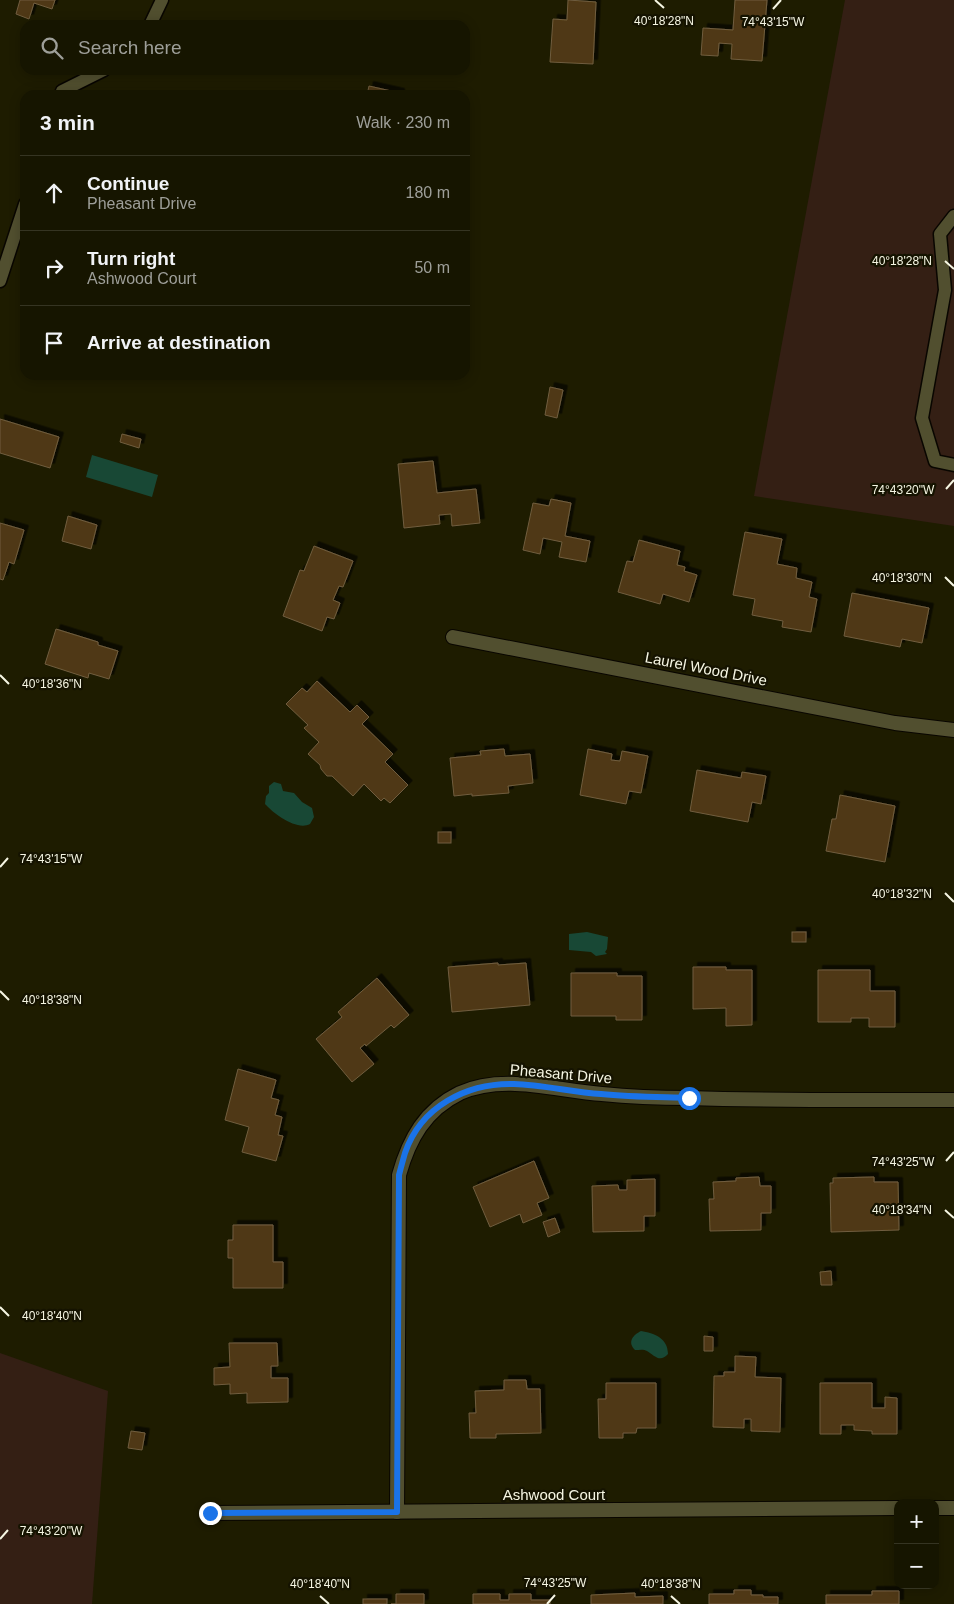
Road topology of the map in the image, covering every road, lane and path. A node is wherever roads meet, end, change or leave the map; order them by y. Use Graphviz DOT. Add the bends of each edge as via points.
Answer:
graph roads {
  1 [pos="162,0"];
  2 [pos="152,20"];
  3 [pos="94,75"];
  4 [pos="64,90"];
  5 [pos="954,216"];
  6 [pos="20,219"];
  7 [pos="0,281"];
  8 [pos="954,465"];
  9 [pos="453,636"];
  10 [pos="954,730"];
  11 [pos="954,1100"];
  12 [pos="894,1508"];
  13 [pos="939,1508"];
  14 [pos="954,1508"];
  15 [pos="397,1512"];
  16 [pos="210,1513"];
  1 -- 2 [label="lane"];
  3 -- 4 [label="lane"];
  5 -- 8 [label="lane" via="940,234 945,290 922,418 936,461"];
  6 -- 7 [label="lane"];
  9 -- 10 [label="street, Laurel Wood Drive" via="895,723"];
  11 -- 15 [label="street, Pheasant Drive" via="689,1098 602,1094 515,1084 487,1085 461,1093 437,1107 417,1129 405,1152 399,1175"];
  12 -- 15 [label="street, Ashwood Court"];
  13 -- 14 [label="street"];
  15 -- 16 [label="street, Ashwood Court"];
}
